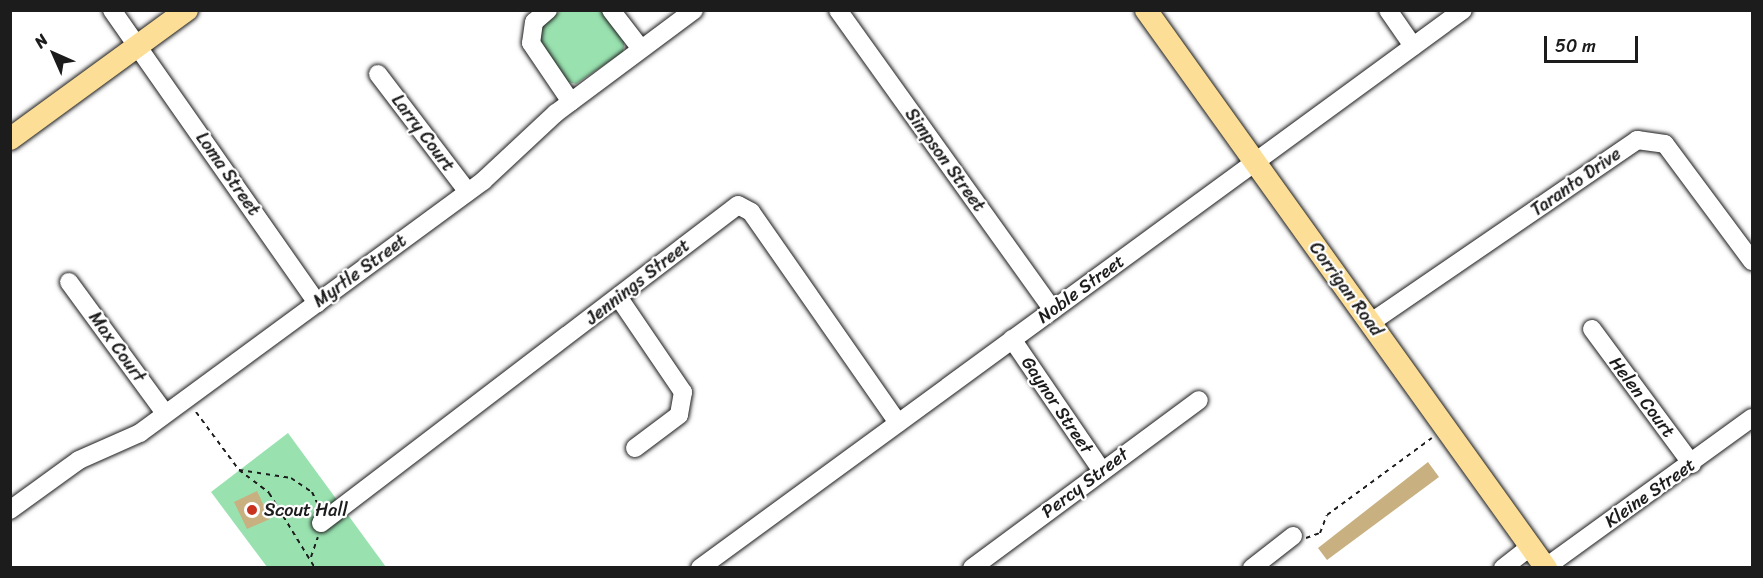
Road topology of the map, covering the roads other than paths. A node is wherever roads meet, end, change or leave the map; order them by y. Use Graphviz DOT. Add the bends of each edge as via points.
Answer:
graph roads {
  1 [pos="112,10"];
  2 [pos="187,10"];
  3 [pos="548,10"];
  4 [pos="611,10"];
  5 [pos="694,10"];
  6 [pos="838,10"];
  7 [pos="1146,10"];
  8 [pos="1388,10"];
  9 [pos="1463,10"];
  10 [pos="139,45"];
  11 [pos="1413,46"];
  12 [pos="641,49"];
  13 [pos="378,74"];
  14 [pos="571,102"];
  15 [pos="10,139"];
  16 [pos="1255,163"];
  17 [pos="468,192"];
  18 [pos="1752,261"];
  19 [pos="69,282"];
  20 [pos="619,298"];
  21 [pos="317,303"];
  22 [pos="1053,310"];
  23 [pos="1370,323"];
  24 [pos="1592,329"];
  25 [pos="1012,339"];
  26 [pos="1199,400"];
  27 [pos="165,412"];
  28 [pos="1752,418"];
  29 [pos="898,423"];
  30 [pos="635,448"];
  31 [pos="1692,464"];
  32 [pos="1102,471"];
  33 [pos="10,510"];
  34 [pos="321,523"];
  35 [pos="1293,536"];
  36 [pos="1531,546"];
  37 [pos="700,567"];
  38 [pos="972,567"];
  39 [pos="1251,567"];
  40 [pos="1503,567"];
  41 [pos="1546,567"];
  1 -- 10 [label="street, Loma Street"];
  2 -- 10 [label="main road"];
  3 -- 14 [label="street" via="534,22 531,43"];
  4 -- 12 [label="street"];
  5 -- 12 [label="street, Myrtle Street"];
  6 -- 22 [label="street, Simpson Street"];
  7 -- 16 [label="main road, Corrigan Road"];
  8 -- 11 [label="street"];
  9 -- 11 [label="street, Noble Street"];
  10 -- 15 [label="main road"];
  10 -- 21 [label="street, Loma Street"];
  11 -- 16 [label="street, Noble Street"];
  12 -- 14 [label="street, Myrtle Street"];
  13 -- 17 [label="street, Larry Court"];
  14 -- 17 [label="street, Myrtle Street"];
  16 -- 22 [label="street, Noble Street"];
  16 -- 23 [label="main road, Corrigan Road"];
  17 -- 21 [label="street, Myrtle Street"];
  18 -- 23 [label="street, Taranto Drive" via="1665,144 1637,140"];
  19 -- 27 [label="street, Max Court"];
  20 -- 29 [label="street, Jennings Street" via="738,205 751,212"];
  20 -- 30 [label="street" via="683,392 679,415"];
  20 -- 34 [label="street, Jennings Street"];
  21 -- 27 [label="street, Myrtle Street"];
  22 -- 25 [label="street, Noble Street"];
  23 -- 36 [label="main road, Corrigan Road"];
  24 -- 31 [label="street, Helen Court"];
  25 -- 29 [label="street, Noble Street"];
  25 -- 32 [label="street, Gaynor Street"];
  26 -- 32 [label="street, Percy Street"];
  27 -- 33 [label="street, Myrtle Street" via="140,433 79,460"];
  28 -- 31 [label="street, Kleine Street"];
  29 -- 37 [label="street, Noble Street"];
  31 -- 41 [label="street, Kleine Street"];
  32 -- 38 [label="street, Percy Street"];
  35 -- 39 [label="street"];
  36 -- 40 [label="street"];
  36 -- 41 [label="main road, Corrigan Road"];
}
